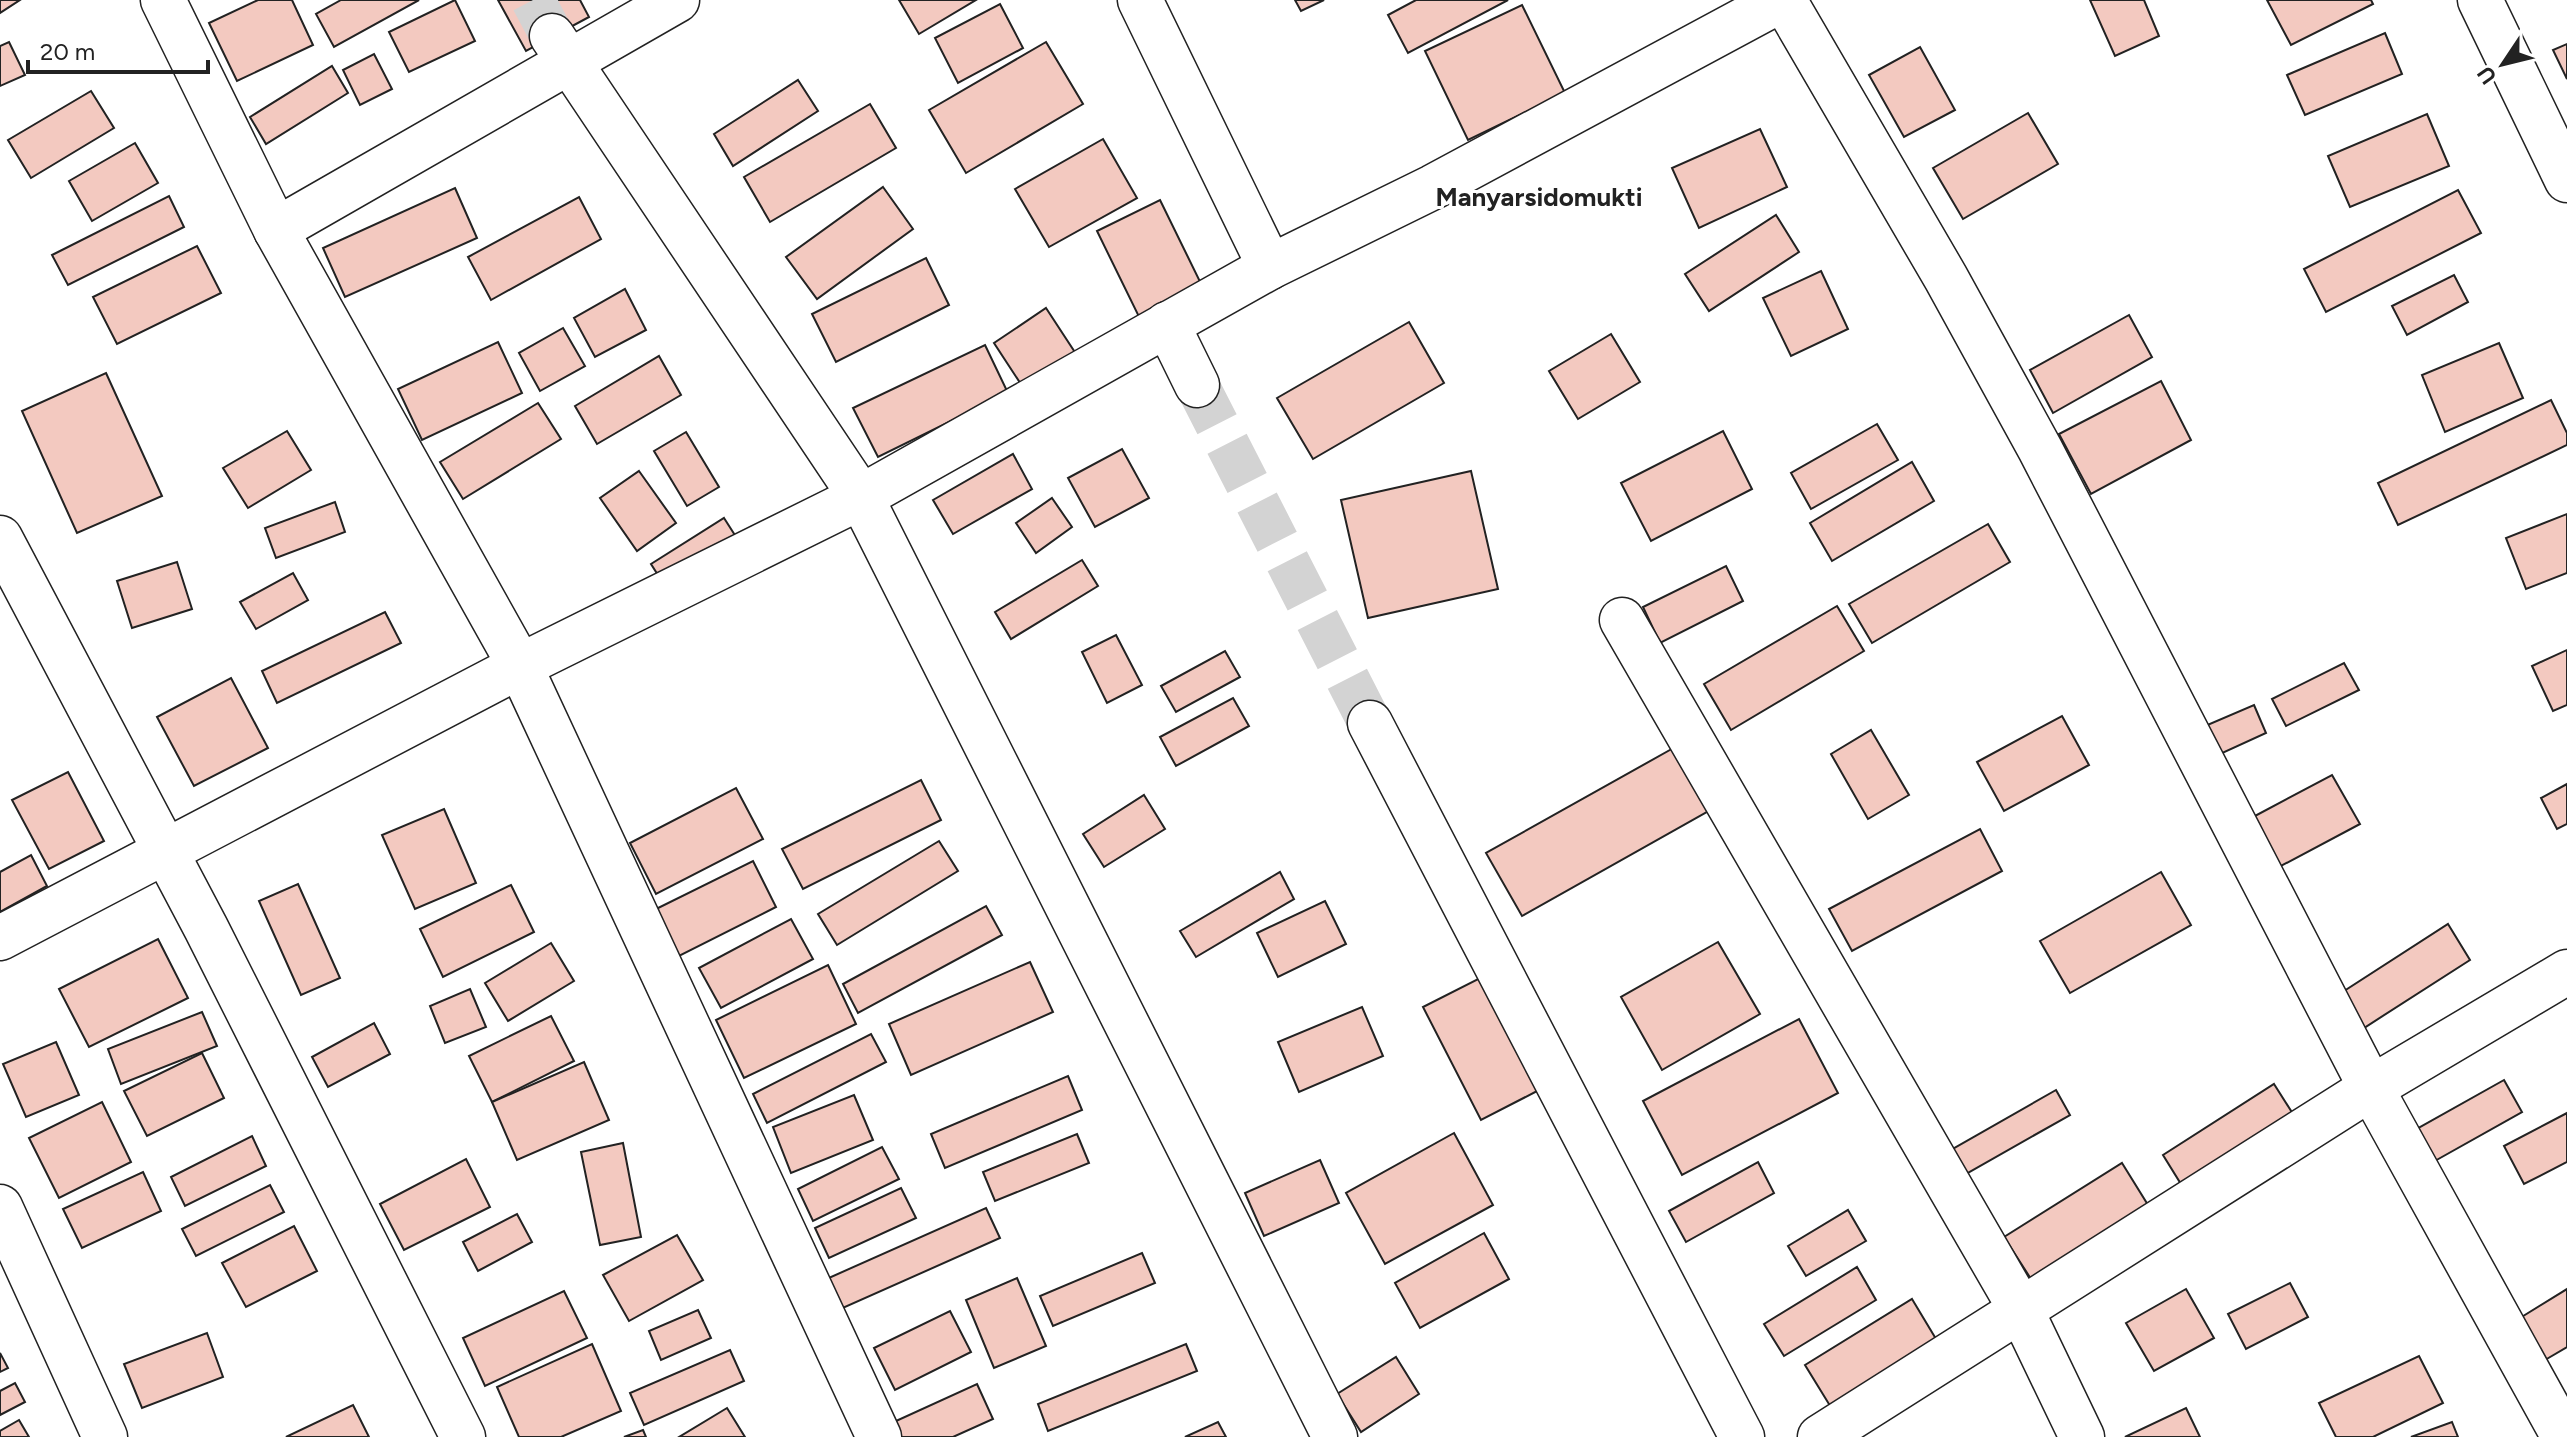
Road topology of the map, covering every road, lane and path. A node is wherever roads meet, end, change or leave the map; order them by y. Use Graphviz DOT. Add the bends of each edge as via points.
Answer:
graph roads {
  1 [pos="163,0"];
  2 [pos="677,0"];
  3 [pos="1140,0"];
  4 [pos="1783,0"];
  5 [pos="2480,0"];
  6 [pos="560,48"];
  7 [pos="2567,180"];
  8 [pos="276,230"];
  9 [pos="1270,267"];
  10 [pos="1167,324"];
  11 [pos="1197,385"];
  12 [pos="861,497"];
  13 [pos="0,538"];
  14 [pos="1622,620"];
  15 [pos="520,666"];
  16 [pos="1370,723"];
  17 [pos="167,853"];
  18 [pos="0,938"];
  19 [pos="2567,972"];
  20 [pos="2371,1088"];
  21 [pos="0,1207"];
  22 [pos="2020,1308"];
  23 [pos="105,1437"];
  24 [pos="463,1437"];
  25 [pos="879,1437"];
  26 [pos="1335,1437"];
  27 [pos="1742,1437"];
  28 [pos="1820,1437"];
  29 [pos="2082,1437"];
  30 [pos="2564,1437"];
  1 -- 8 [label="street"];
  2 -- 6 [label="street"];
  3 -- 9 [label="street"];
  4 -- 9 [label="street" via="1433,187"];
  4 -- 20 [label="street" via="2040,449"];
  5 -- 7 [label="street"];
  6 -- 8 [label="street"];
  6 -- 12 [label="street"];
  8 -- 15 [label="street"];
  9 -- 10 [label="street"];
  10 -- 11 [label="street"];
  10 -- 12 [label="street"];
  12 -- 15 [label="street"];
  12 -- 26 [label="street"];
  13 -- 17 [label="street"];
  14 -- 22 [label="street"];
  15 -- 17 [label="street"];
  15 -- 25 [label="street"];
  16 -- 27 [label="street"];
  17 -- 18 [label="street"];
  17 -- 24 [label="street"];
  19 -- 20 [label="street"];
  20 -- 22 [label="street"];
  20 -- 30 [label="street"];
  21 -- 23 [label="street"];
  22 -- 28 [label="street"];
  22 -- 29 [label="street"];
}
